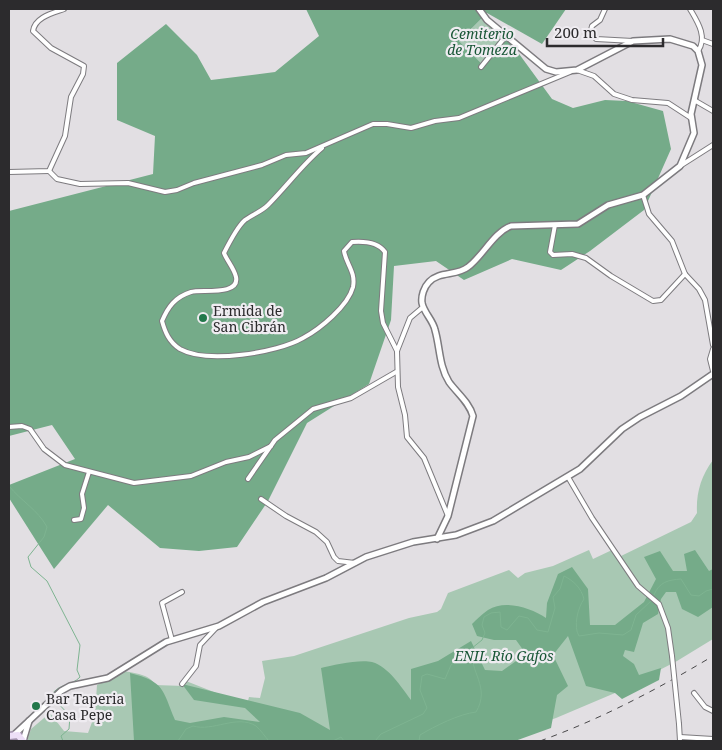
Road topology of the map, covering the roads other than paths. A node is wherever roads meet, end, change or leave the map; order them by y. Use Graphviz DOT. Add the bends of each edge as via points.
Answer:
graph roads {
  1 [pos="64,9"];
  2 [pos="479,9"];
  3 [pos="605,9"];
  4 [pos="690,9"];
  5 [pos="506,36"];
  6 [pos="634,41"];
  7 [pos="702,41"];
  8 [pos="713,44"];
  9 [pos="697,50"];
  10 [pos="481,67"];
  11 [pos="577,70"];
  12 [pos="570,72"];
  13 [pos="694,100"];
  14 [pos="713,112"];
  15 [pos="691,118"];
  16 [pos="713,144"];
  17 [pos="322,148"];
  18 [pos="685,161"];
  19 [pos="48,171"];
  20 [pos="9,172"];
  21 [pos="643,194"];
  22 [pos="555,225"];
  23 [pos="685,274"];
  24 [pos="423,307"];
  25 [pos="713,345"];
  26 [pos="713,349"];
  27 [pos="397,351"];
  28 [pos="396,372"];
  29 [pos="713,373"];
  30 [pos="9,427"];
  31 [pos="271,446"];
  32 [pos="89,472"];
  33 [pos="568,477"];
  34 [pos="248,479"];
  35 [pos="261,499"];
  36 [pos="448,516"];
  37 [pos="74,520"];
  38 [pos="436,539"];
  39 [pos="355,563"];
  40 [pos="182,592"];
  41 [pos="216,628"];
  42 [pos="172,640"];
  43 [pos="182,684"];
  44 [pos="694,693"];
  45 [pos="713,711"];
  46 [pos="29,721"];
  47 [pos="11,735"];
  48 [pos="680,739"];
  49 [pos="713,739"];
  50 [pos="23,741"];
  1 -- 19 [label="street" via="37,22 33,31 51,48 85,68 71,97 65,136"];
  2 -- 5 [label="street"];
  3 -- 6 [label="street" via="600,20 592,26 596,40"];
  4 -- 7 [label="street" via="700,27"];
  5 -- 10 [label="street"];
  5 -- 12 [label="street" via="546,69"];
  6 -- 9 [label="street" via="670,38"];
  6 -- 11 [label="street"];
  7 -- 8 [label="street"];
  7 -- 9 [label="street"];
  9 -- 13 [label="street" via="702,66"];
  11 -- 12 [label="street"];
  11 -- 15 [label="street" via="594,76 614,94 668,103"];
  12 -- 17 [label="street" via="459,118 411,128 373,124"];
  13 -- 14 [label="street"];
  13 -- 15 [label="street"];
  15 -- 18 [label="street" via="694,133"];
  16 -- 18 [label="street"];
  17 -- 19 [label="street" via="286,155 166,192 128,184 80,184 60,180"];
  17 -- 27 [label="street" via="305,162 268,206 246,220 228,245 224,253 236,276 232,287 181,296 168,306 162,321 166,336 180,349 202,355 227,356 249,354 303,339 348,299 354,274 344,251 352,242 362,241 382,247 385,252 381,311 383,323"];
  18 -- 21 [label="street"];
  19 -- 20 [label="street"];
  21 -- 22 [label="street" via="608,205 578,224"];
  21 -- 23 [label="street" via="649,214 672,241"];
  22 -- 23 [label="street" via="550,247 553,255 572,254 586,258 654,302 660,300"];
  22 -- 24 [label="street" via="503,229 466,269 428,282 422,294"];
  23 -- 25 [label="street" via="705,300"];
  24 -- 27 [label="street" via="410,318"];
  24 -- 36 [label="street" via="435,330 448,380 472,416"];
  26 -- 29 [label="street" via="710,359"];
  27 -- 28 [label="street"];
  28 -- 31 [label="street" via="350,398 313,409 293,423"];
  28 -- 36 [label="street" via="407,437 424,458"];
  29 -- 33 [label="street" via="681,396 622,429"];
  30 -- 32 [label="street" via="30,429 44,449 60,462"];
  31 -- 32 [label="street" via="249,457 191,476 147,483"];
  31 -- 34 [label="street"];
  32 -- 37 [label="street" via="82,494 83,514"];
  33 -- 38 [label="street" via="494,521"];
  33 -- 48 [label="street, bridge" via="638,586 659,604 668,628"];
  35 -- 39 [label="street" via="316,532 327,542 338,561"];
  36 -- 38 [label="street"];
  38 -- 39 [label="street" via="413,542"];
  39 -- 41 [label="street" via="256,605"];
  40 -- 42 [label="street" via="162,603"];
  41 -- 42 [label="street"];
  41 -- 43 [label="street" via="200,645 196,666"];
  42 -- 46 [label="street" via="108,678 61,691"];
  44 -- 45 [label="street" via="705,707"];
  46 -- 47 [label="street"];
  46 -- 50 [label="street"];
  47 -- 50 [label="main road"];
  48 -- 49 [label="street"];
}
